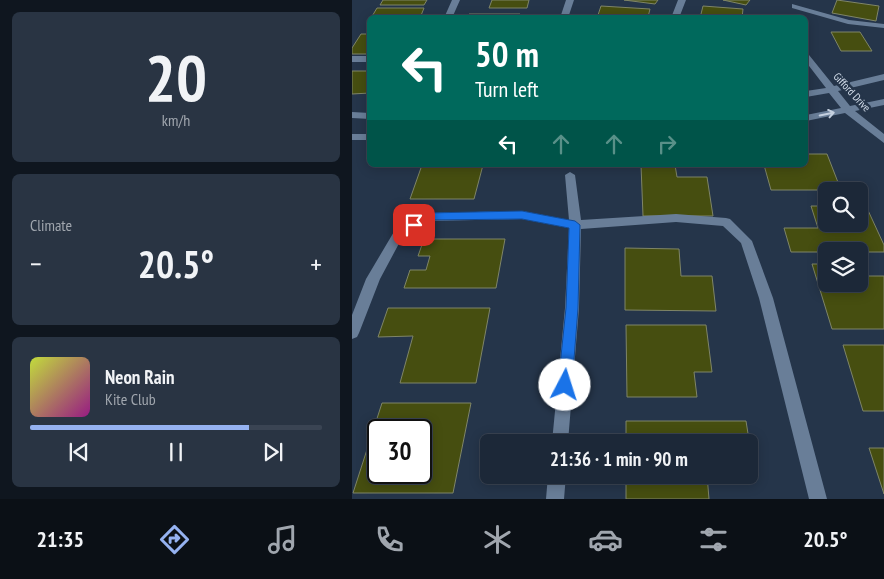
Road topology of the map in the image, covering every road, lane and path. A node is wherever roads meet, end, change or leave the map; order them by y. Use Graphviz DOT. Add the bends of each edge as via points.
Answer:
graph roads {
  1 [pos="456,0"];
  2 [pos="570,0"];
  3 [pos="682,0"];
  4 [pos="798,3"];
  5 [pos="449,15"];
  6 [pos="565,15"];
  7 [pos="677,15"];
  8 [pos="794,15"];
  9 [pos="884,26"];
  10 [pos="352,59"];
  11 [pos="367,59"];
  12 [pos="808,60"];
  13 [pos="884,77"];
  14 [pos="831,90"];
  15 [pos="808,94"];
  16 [pos="884,102"];
  17 [pos="848,110"];
  18 [pos="352,116"];
  19 [pos="367,116"];
  20 [pos="808,118"];
  21 [pos="352,137"];
  22 [pos="367,138"];
  23 [pos="884,140"];
  24 [pos="570,175"];
  25 [pos="575,225"];
  26 [pos="352,332"];
  27 [pos="561,434"];
  28 [pos="556,484"];
  29 [pos="555,499"];
  30 [pos="818,499"];
  1 -- 5 [label="street"];
  2 -- 6 [label="street"];
  3 -- 7 [label="street"];
  4 -- 8 [label="street"];
  4 -- 9 [label="street" via="848,22"];
  10 -- 11 [label="street"];
  12 -- 14 [label="street, Gifford Drive"];
  13 -- 14 [label="street"];
  14 -- 15 [label="street"];
  14 -- 17 [label="street, Gifford Drive"];
  16 -- 17 [label="street"];
  20 -- 17 [label="street, one-way"];
  17 -- 23 [label="street, Gifford Drive"];
  18 -- 19 [label="street"];
  21 -- 22 [label="street"];
  24 -- 25 [label="street"];
  25 -- 26 [label="street" via="522,215 428,217 399,233 373,279"];
  25 -- 27 [label="street" via="572,308"];
  25 -- 30 [label="street" via="676,218 726,222 746,241 766,298"];
  28 -- 29 [label="street"];
}
